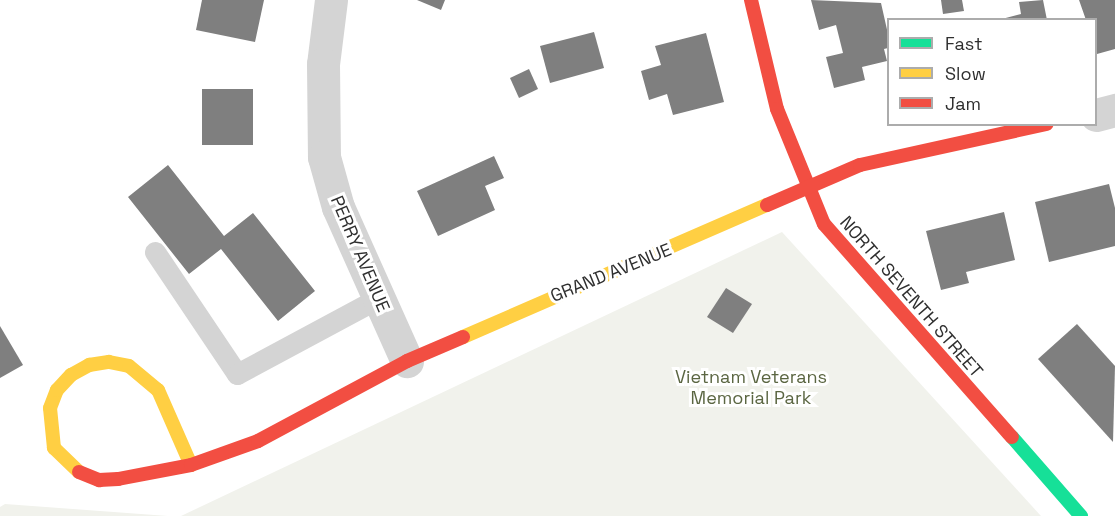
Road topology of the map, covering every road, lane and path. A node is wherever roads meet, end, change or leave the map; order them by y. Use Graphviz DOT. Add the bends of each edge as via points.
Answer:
graph roads {
  1 [pos="331,0"];
  2 [pos="751,0"];
  3 [pos="1115,110"];
  4 [pos="1097,114"];
  5 [pos="1038,126"];
  6 [pos="806,189"];
  7 [pos="155,252"];
  8 [pos="377,299"];
  9 [pos="407,361"];
  10 [pos="191,465"];
  11 [pos="1081,516"];
  1 -- 8 [label="street, PERRY AVENUE" via="323,64 324,158 338,207"];
  2 -- 6 [label="street, NORTH SEVENTH STREET" via="777,109"];
  3 -- 4 [label="street"];
  5 -- 6 [label="street, GRAND AVENUE" via="860,165"];
  6 -- 9 [label="street, GRAND AVENUE"];
  6 -- 11 [label="street, NORTH SEVENTH STREET" via="824,224"];
  7 -- 8 [label="lane" via="237,374"];
  8 -- 9 [label="street, PERRY AVENUE"];
  9 -- 10 [label="street, GRAND AVENUE" via="258,441"];
  10 -- 10 [label="street, GRAND AVENUE" via="158,390 146,376 129,366 109,362 90,365 71,375 57,390 50,408 49,428 60,455 81,474 99,480 118,479"];
}
